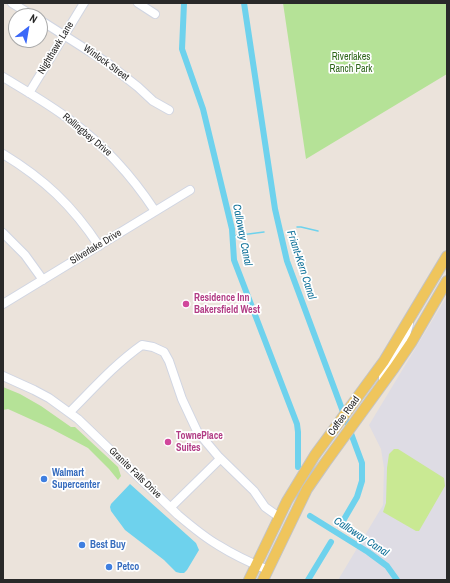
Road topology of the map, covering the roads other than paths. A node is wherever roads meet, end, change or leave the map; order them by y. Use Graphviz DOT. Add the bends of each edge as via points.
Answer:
graph roads {
  1 [pos="84,3"];
  2 [pos="138,3"];
  3 [pos="155,14"];
  4 [pos="48,25"];
  5 [pos="64,35"];
  6 [pos="3,77"];
  7 [pos="29,93"];
  8 [pos="169,110"];
  9 [pos="3,154"];
  10 [pos="190,190"];
  11 [pos="155,212"];
  12 [pos="3,234"];
  13 [pos="99,246"];
  14 [pos="447,256"];
  15 [pos="438,271"];
  16 [pos="447,277"];
  17 [pos="43,280"];
  18 [pos="447,281"];
  19 [pos="3,304"];
  20 [pos="410,319"];
  21 [pos="3,376"];
  22 [pos="383,384"];
  23 [pos="70,412"];
  24 [pos="220,459"];
  25 [pos="170,507"];
  26 [pos="280,517"];
  27 [pos="256,565"];
  28 [pos="268,570"];
  29 [pos="249,580"];
  30 [pos="263,580"];
  1 -- 5 [label="street, Nighthawk Lane"];
  2 -- 3 [label="street"];
  4 -- 5 [label="street, Winlock Street"];
  5 -- 7 [label="street, Nighthawk Lane"];
  5 -- 8 [label="street, Winlock Street" via="106,62 153,101"];
  6 -- 7 [label="street, Rollingbay Drive"];
  7 -- 11 [label="street, Rollingbay Drive" via="69,119 99,143 133,180"];
  9 -- 13 [label="street" via="56,193 79,218"];
  10 -- 11 [label="street, Silverlake Drive"];
  11 -- 13 [label="street, Silverlake Drive"];
  12 -- 17 [label="street" via="25,255"];
  13 -- 17 [label="street, Silverlake Drive"];
  14 -- 15 [label="main road, Coffee Road"];
  15 -- 16 [label="street"];
  15 -- 20 [label="main road, Coffee Road"];
  17 -- 19 [label="street, Silverlake Drive"];
  18 -- 22 [label="main road, Coffee Road" via="411,343"];
  20 -- 22 [label="street" via="405,339 383,375"];
  20 -- 26 [label="main road, Coffee Road" via="384,361 315,455"];
  21 -- 23 [label="street, Granite Falls Drive" via="49,398"];
  22 -- 28 [label="main road, Coffee Road" via="308,489"];
  23 -- 24 [label="street" via="133,351 142,345 153,347 164,352 197,432"];
  23 -- 25 [label="street, Granite Falls Drive"];
  24 -- 25 [label="street"];
  24 -- 26 [label="street" via="254,491 265,506"];
  25 -- 27 [label="street, Granite Falls Drive" via="206,538"];
  26 -- 27 [label="main road, Coffee Road"];
  27 -- 28 [label="street, Granite Falls Drive"];
  27 -- 29 [label="main road, Coffee Road"];
  28 -- 30 [label="main road, Coffee Road"];
}
